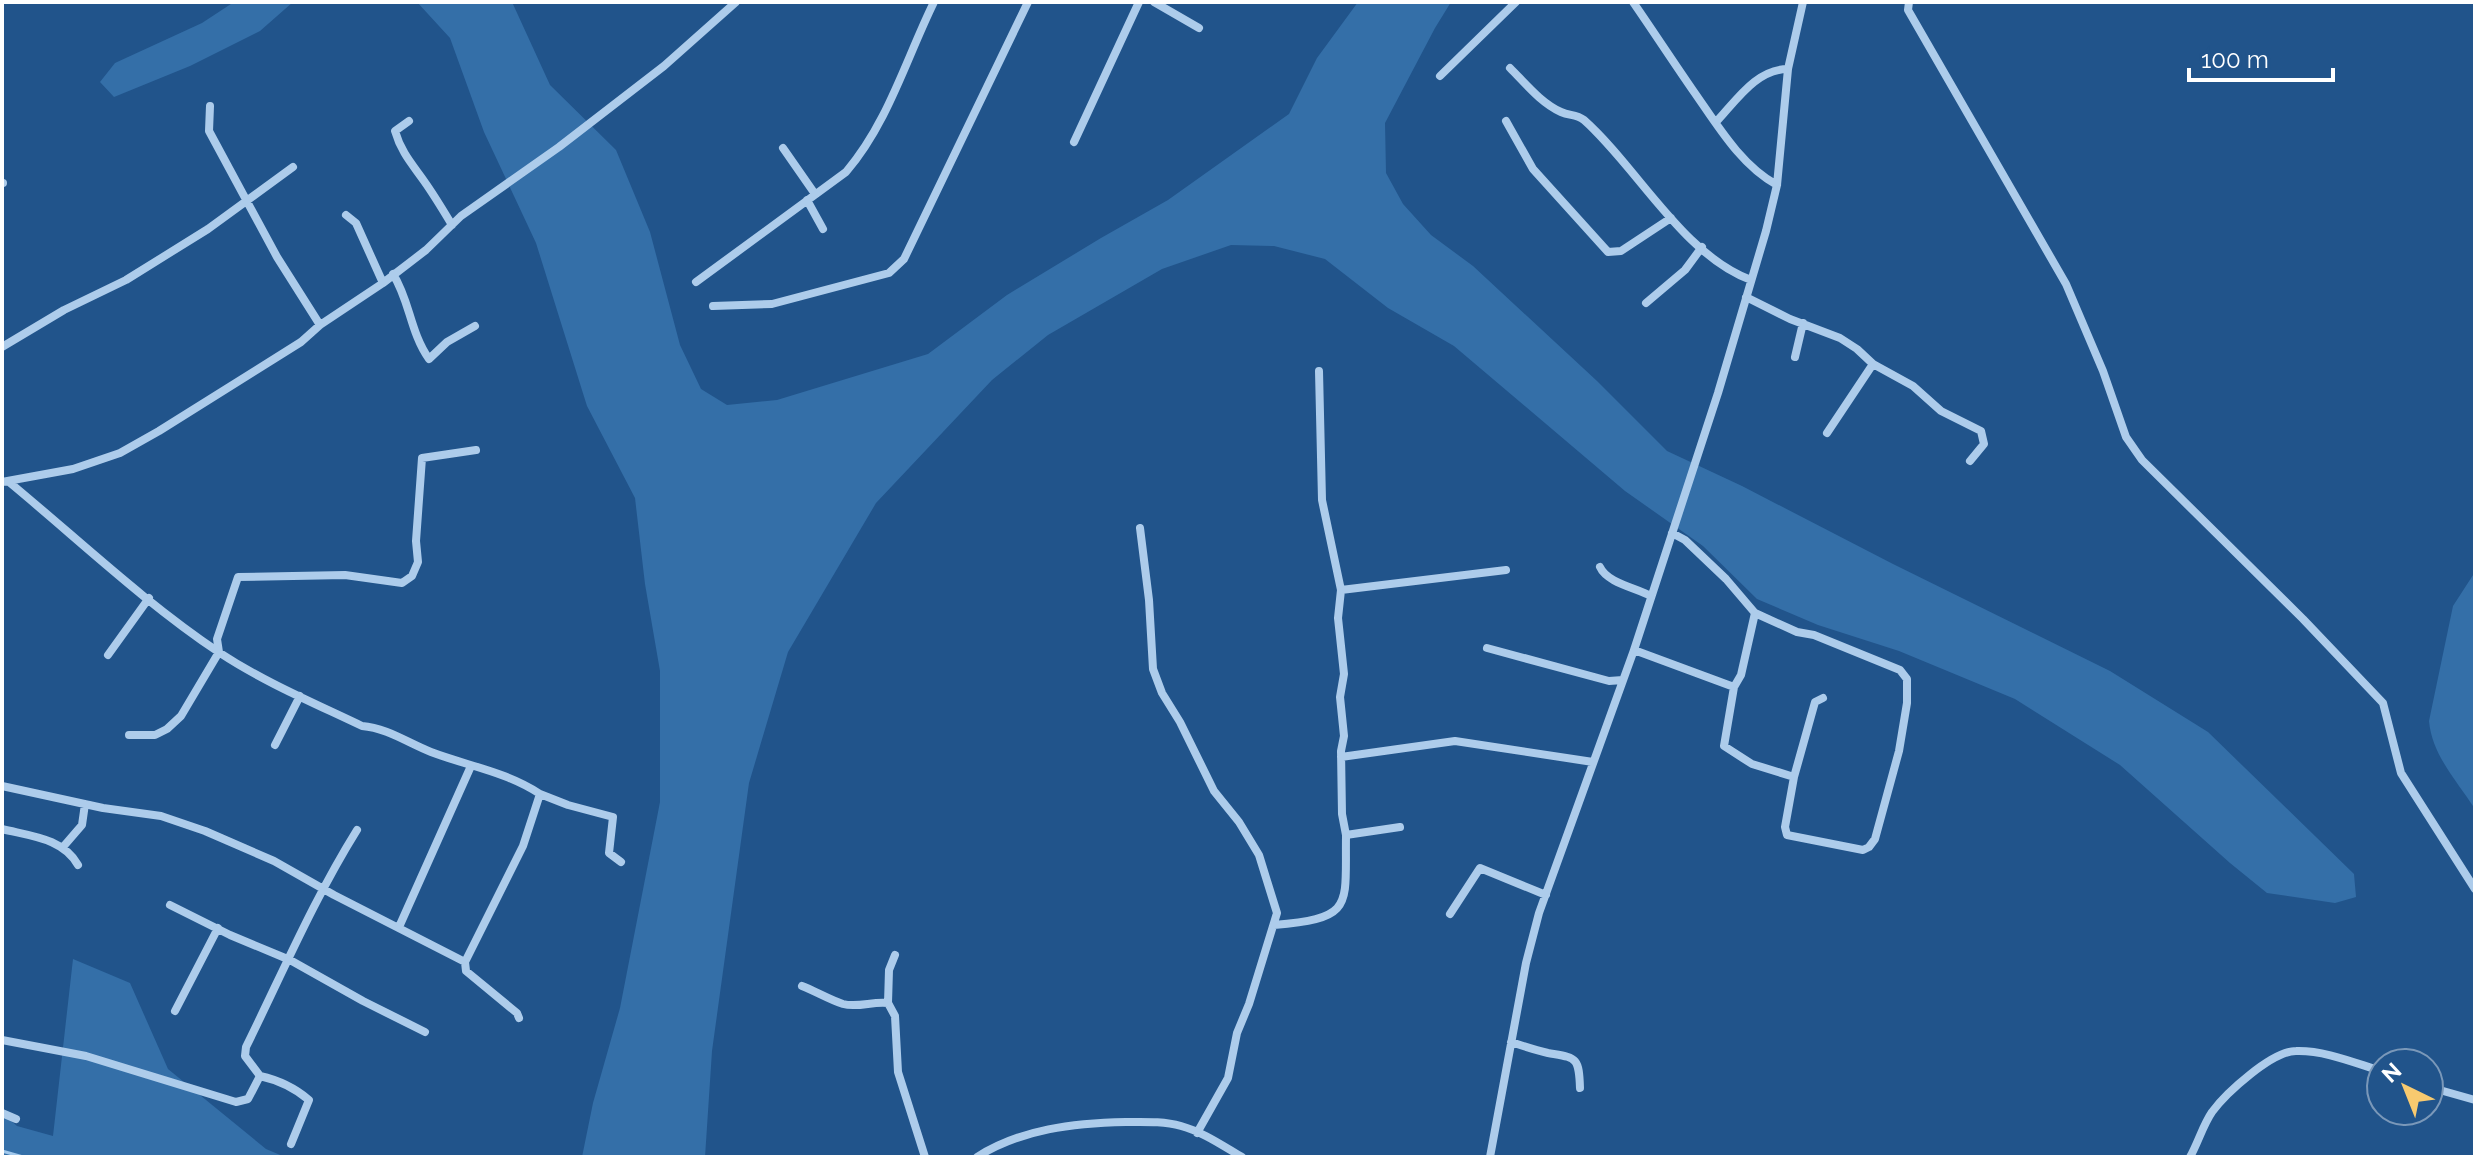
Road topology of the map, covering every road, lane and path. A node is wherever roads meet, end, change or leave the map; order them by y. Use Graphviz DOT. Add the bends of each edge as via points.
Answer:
graph roads {
  1 [pos="736,2"];
  2 [pos="934,2"];
  3 [pos="1028,2"];
  4 [pos="1139,2"];
  5 [pos="1154,2"];
  6 [pos="1516,2"];
  7 [pos="1633,2"];
  8 [pos="1803,2"];
  9 [pos="1909,2"];
  10 [pos="1199,28"];
  11 [pos="1510,68"];
  12 [pos="1788,69"];
  13 [pos="1440,76"];
  14 [pos="210,106"];
  15 [pos="409,121"];
  16 [pos="1506,121"];
  17 [pos="1716,122"];
  18 [pos="1074,142"];
  19 [pos="783,148"];
  20 [pos="293,167"];
  21 [pos="1777,185"];
  22 [pos="811,197"];
  23 [pos="247,199"];
  24 [pos="346,215"];
  25 [pos="1671,218"];
  26 [pos="452,225"];
  27 [pos="823,229"];
  28 [pos="1702,247"];
  29 [pos="393,274"];
  30 [pos="1751,280"];
  31 [pos="696,282"];
  32 [pos="383,283"];
  33 [pos="1746,297"];
  34 [pos="1646,303"];
  35 [pos="713,306"];
  36 [pos="1803,323"];
  37 [pos="320,325"];
  38 [pos="475,326"];
  39 [pos="2,347"];
  40 [pos="1795,357"];
  41 [pos="1873,364"];
  42 [pos="1319,371"];
  43 [pos="1827,433"];
  44 [pos="476,450"];
  45 [pos="1970,461"];
  46 [pos="6,482"];
  47 [pos="1140,528"];
  48 [pos="1672,533"];
  49 [pos="1600,567"];
  50 [pos="1506,570"];
  51 [pos="1341,590"];
  52 [pos="1651,596"];
  53 [pos="149,598"];
  54 [pos="1755,613"];
  55 [pos="1487,648"];
  56 [pos="1634,650"];
  57 [pos="219,652"];
  58 [pos="108,655"];
  59 [pos="1623,680"];
  60 [pos="1734,687"];
  61 [pos="300,696"];
  62 [pos="1823,698"];
  63 [pos="129,735"];
  64 [pos="275,745"];
  65 [pos="1341,757"];
  66 [pos="1593,762"];
  67 [pos="471,766"];
  68 [pos="1794,777"];
  69 [pos="2,786"];
  70 [pos="540,794"];
  71 [pos="85,804"];
  72 [pos="1400,827"];
  73 [pos="2,829"];
  74 [pos="357,830"];
  75 [pos="1346,835"];
  76 [pos="63,847"];
  77 [pos="621,862"];
  78 [pos="78,865"];
  79 [pos="322,888"];
  80 [pos="2475,889"];
  81 [pos="1546,895"];
  82 [pos="170,905"];
  83 [pos="1450,914"];
  84 [pos="1274,925"];
  85 [pos="399,927"];
  86 [pos="218,928"];
  87 [pos="895,955"];
  88 [pos="290,960"];
  89 [pos="465,962"];
  90 [pos="802,986"];
  91 [pos="888,1003"];
  92 [pos="175,1011"];
  93 [pos="519,1018"];
  94 [pos="425,1032"];
  95 [pos="2,1040"];
  96 [pos="1511,1042"];
  97 [pos="2365,1067"];
  98 [pos="260,1076"];
  99 [pos="1580,1088"];
  100 [pos="2445,1092"];
  101 [pos="2475,1100"];
  102 [pos="2,1113"];
  103 [pos="16,1119"];
  104 [pos="1197,1133"];
  105 [pos="291,1144"];
  106 [pos="925,1157"];
  107 [pos="977,1157"];
  108 [pos="1242,1157"];
  109 [pos="1490,1157"];
  110 [pos="2190,1157"];
  1 -- 26 [label="street" via="664,66"];
  2 -- 22 [label="street" via="891,100 856,161"];
  3 -- 35 [label="street" via="898,267 772,304"];
  4 -- 18 [label="street"];
  5 -- 10 [label="street"];
  6 -- 13 [label="street"];
  7 -- 17 [label="street"];
  8 -- 12 [label="street"];
  9 -- 80 [label="street" via="1908,10 1941,70 2066,284 2126,437 2142,460 2383,703 2401,773"];
  11 -- 25 [label="street" via="1542,100 1561,113 1580,117 1608,143"];
  12 -- 17 [label="street" via="1765,73"];
  12 -- 21 [label="street"];
  14 -- 23 [label="street" via="209,131"];
  15 -- 26 [label="street" via="395,131 404,156"];
  16 -- 25 [label="street" via="1533,169 1608,252 1621,251"];
  17 -- 21 [label="street" via="1746,161"];
  19 -- 22 [label="street"];
  20 -- 23 [label="street"];
  21 -- 30 [label="street"];
  22 -- 27 [label="street"];
  22 -- 31 [label="street"];
  23 -- 37 [label="street"];
  23 -- 39 [label="street" via="126,280"];
  24 -- 32 [label="street" via="356,223"];
  25 -- 28 [label="street"];
  26 -- 29 [label="street"];
  28 -- 30 [label="street" via="1733,273"];
  28 -- 34 [label="street" via="1685,270"];
  29 -- 32 [label="street"];
  29 -- 38 [label="street" via="418,344 429,359"];
  30 -- 33 [label="street"];
  32 -- 37 [label="street"];
  33 -- 36 [label="street"];
  33 -- 48 [label="street"];
  36 -- 40 [label="street"];
  36 -- 41 [label="street" via="1840,338"];
  37 -- 46 [label="street" via="301,342 120,453"];
  41 -- 43 [label="street"];
  41 -- 45 [label="street" via="1913,386 1941,411 1981,431 1984,444"];
  42 -- 51 [label="street" via="1322,500"];
  44 -- 57 [label="street" via="422,458 418,562 412,576 402,583 345,575 238,577 217,639"];
  46 -- 53 [label="street"];
  47 -- 84 [label="street" via="1153,669 1214,791 1259,855 1277,913"];
  48 -- 52 [label="street"];
  48 -- 54 [label="street" via="1726,579"];
  49 -- 52 [label="street" via="1610,578"];
  50 -- 51 [label="street"];
  51 -- 65 [label="street"];
  52 -- 56 [label="street"];
  53 -- 57 [label="street"];
  53 -- 58 [label="street"];
  54 -- 60 [label="street"];
  54 -- 68 [label="street" via="1900,670 1907,679 1899,751 1869,847 1787,835"];
  55 -- 59 [label="street" via="1609,681"];
  56 -- 59 [label="street"];
  56 -- 60 [label="street"];
  57 -- 61 [label="street"];
  57 -- 63 [label="street" via="181,716 167,729 155,735"];
  59 -- 66 [label="street"];
  60 -- 68 [label="street" via="1724,746 1752,764"];
  61 -- 64 [label="street"];
  61 -- 67 [label="street" via="362,726"];
  62 -- 68 [label="street" via="1815,702"];
  65 -- 66 [label="street" via="1455,741"];
  65 -- 75 [label="street"];
  66 -- 81 [label="street"];
  67 -- 70 [label="street"];
  67 -- 85 [label="street"];
  69 -- 71 [label="street"];
  70 -- 77 [label="street" via="613,817 609,853"];
  70 -- 89 [label="street" via="523,846"];
  71 -- 76 [label="street" via="82,825"];
  71 -- 79 [label="street" via="161,816 205,831"];
  72 -- 75 [label="street"];
  73 -- 76 [label="street"];
  74 -- 79 [label="street"];
  75 -- 84 [label="street" via="1347,881 1340,906 1310,921"];
  76 -- 78 [label="street"];
  79 -- 85 [label="street"];
  79 -- 88 [label="street"];
  81 -- 83 [label="street" via="1480,868"];
  81 -- 96 [label="street"];
  82 -- 86 [label="street"];
  84 -- 104 [label="street" via="1237,1033 1228,1078"];
  85 -- 89 [label="street"];
  86 -- 88 [label="street"];
  86 -- 92 [label="street"];
  87 -- 91 [label="street"];
  88 -- 94 [label="street"];
  88 -- 98 [label="street" via="246,1047 245,1056"];
  89 -- 93 [label="street" via="466,971"];
  90 -- 91 [label="street" via="843,1004"];
  91 -- 106 [label="street" via="895,1016 898,1072"];
  95 -- 98 [label="street" via="86,1056 236,1102 248,1099"];
  96 -- 99 [label="street" via="1569,1055 1579,1072"];
  96 -- 109 [label="street"];
  97 -- 110 [label="street" via="2292,1051 2236,1087 2212,1113"];
  98 -- 105 [label="street" via="309,1100"];
  100 -- 101 [label="street"];
  102 -- 103 [label="street"];
  104 -- 107 [label="street" via="1157,1122 1085,1122 1033,1132"];
  104 -- 108 [label="street"];
}
